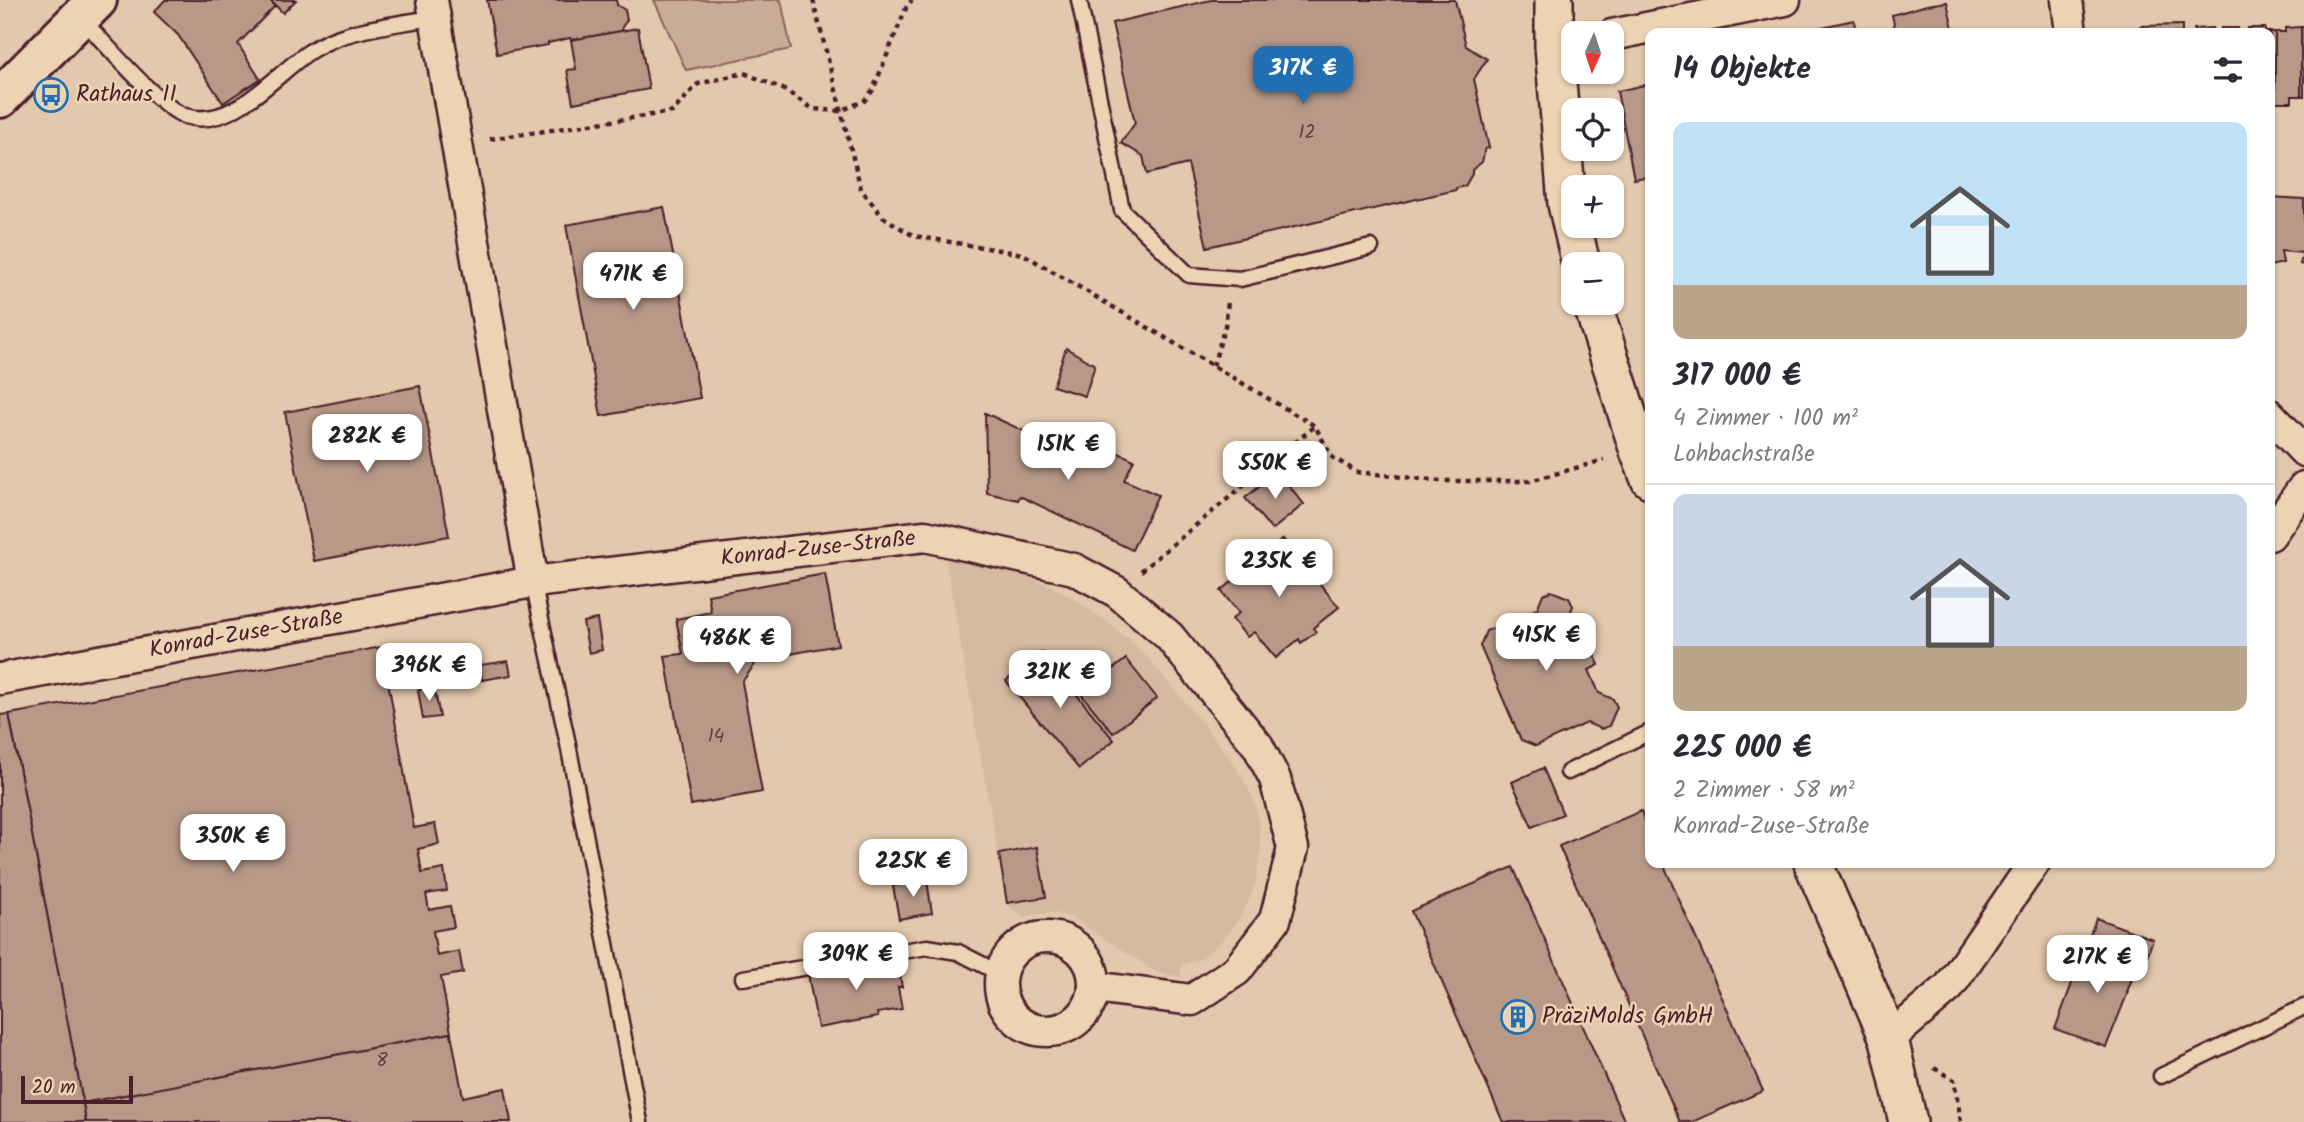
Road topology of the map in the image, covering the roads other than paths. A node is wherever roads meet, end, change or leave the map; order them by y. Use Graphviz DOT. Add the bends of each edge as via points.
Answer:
graph roads {
  1 [pos="1079,0"];
  2 [pos="1554,0"];
  3 [pos="1785,0"];
  4 [pos="2067,0"];
  5 [pos="88,8"];
  6 [pos="433,8"];
  7 [pos="2070,28"];
  8 [pos="1561,31"];
  9 [pos="1624,32"];
  10 [pos="1565,84"];
  11 [pos="0,98"];
  12 [pos="1371,247"];
  13 [pos="1578,252"];
  14 [pos="1596,315"];
  15 [pos="2275,420"];
  16 [pos="2304,451"];
  17 [pos="1644,465"];
  18 [pos="2304,487"];
  19 [pos="2275,528"];
  20 [pos="533,582"];
  21 [pos="0,679"];
  22 [pos="1645,734"];
  23 [pos="1568,772"];
  24 [pos="1815,868"];
  25 [pos="2031,868"];
  26 [pos="1001,974"];
  27 [pos="744,978"];
  28 [pos="1094,986"];
  29 [pos="2304,1007"];
  30 [pos="1889,1039"];
  31 [pos="2161,1076"];
  32 [pos="639,1122"];
  33 [pos="1908,1122"];
  1 -- 12 [label="lane" via="1122,210 1189,275 1240,279"];
  2 -- 8 [label="street"];
  3 -- 9 [label="street"];
  4 -- 7 [label="street"];
  5 -- 6 [label="lane" via="166,106 185,116 205,118 230,112 313,50"];
  5 -- 11 [label="main road"];
  6 -- 20 [label="street"];
  10 -- 13 [label="street" via="1567,204"];
  14 -- 17 [label="street"];
  15 -- 16 [label="street"];
  18 -- 19 [label="street"];
  20 -- 21 [label="street, Konrad-Zuse-Straße"];
  20 -- 28 [label="street, Konrad-Zuse-Straße" via="925,536 1074,569 1117,592 1169,636 1258,747 1275,779 1293,848 1275,920 1237,970 1192,1000"];
  20 -- 32 [label="lane"];
  22 -- 23 [label="lane"];
  24 -- 30 [label="street"];
  25 -- 30 [label="street" via="1949,987"];
  26 -- 27 [label="lane" via="958,951 927,947"];
  26 -- 28 [label="street" via="1021,945 1057,938 1082,952"];
  26 -- 28 [label="street" via="1001,996 1012,1016 1044,1031 1078,1019 1088,1007"];
  29 -- 31 [label="lane"];
  30 -- 33 [label="street"];
}
